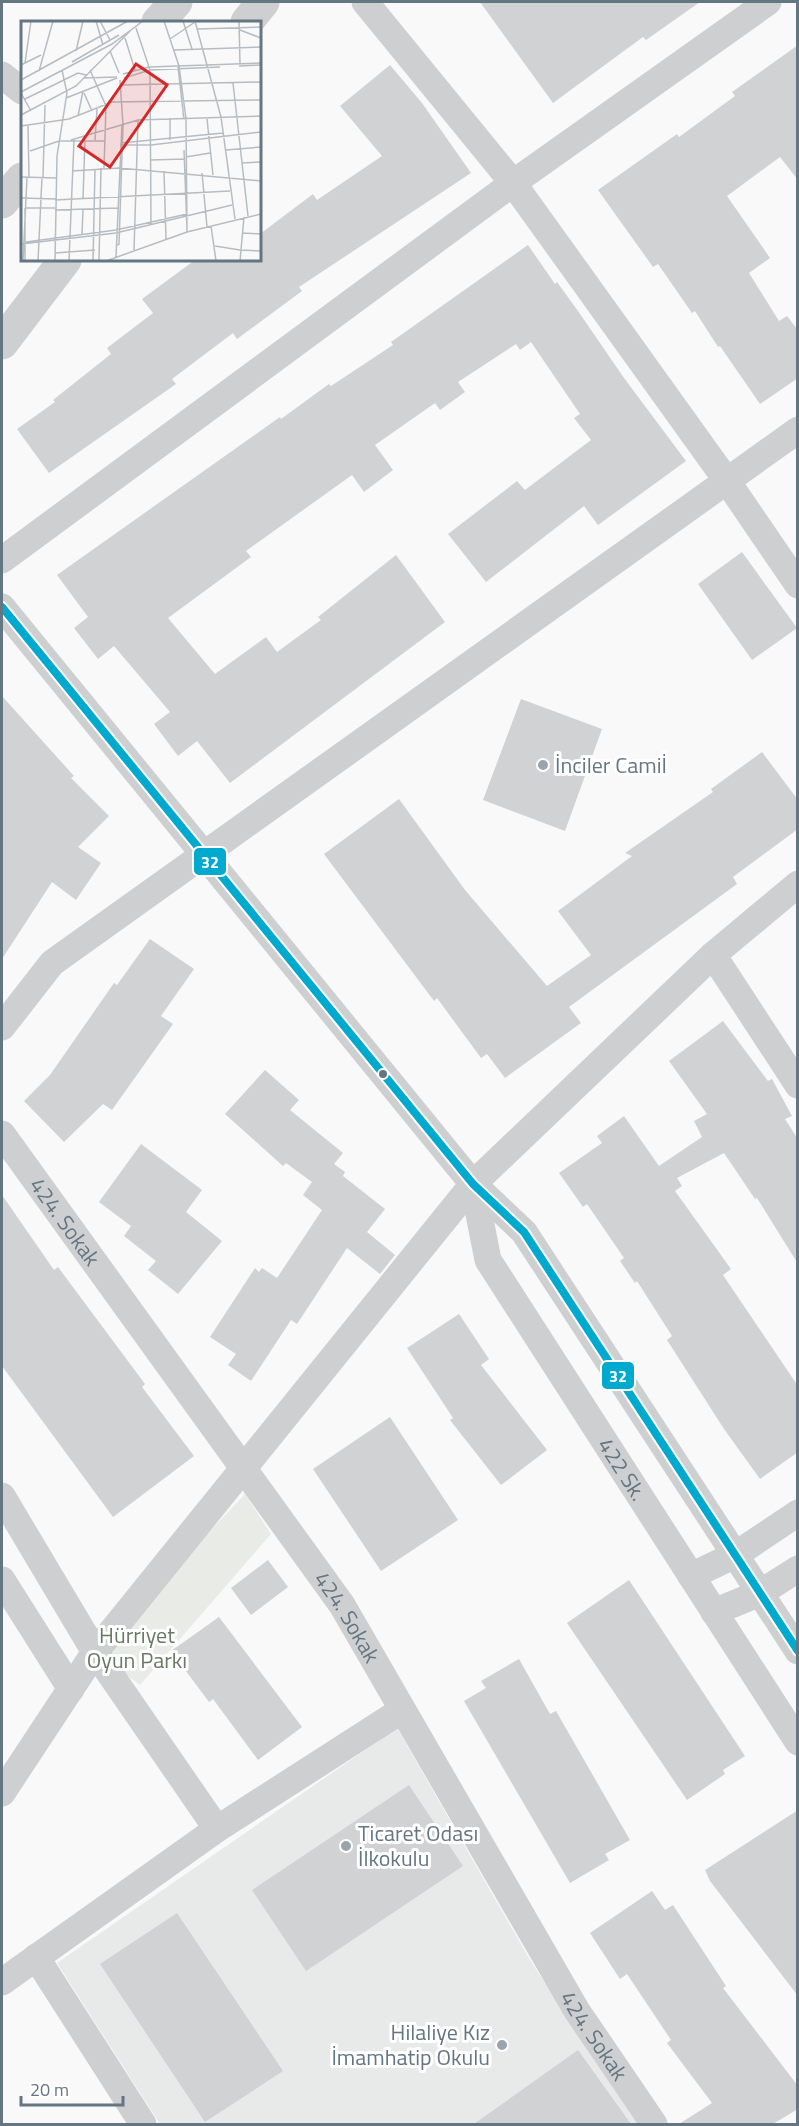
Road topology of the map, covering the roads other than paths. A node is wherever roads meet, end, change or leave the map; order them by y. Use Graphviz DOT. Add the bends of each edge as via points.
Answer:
graph roads {
  1 [pos="176,2"];
  2 [pos="263,2"];
  3 [pos="365,2"];
  4 [pos="768,2"];
  5 [pos="159,21"];
  6 [pos="248,21"];
  7 [pos="2,75"];
  8 [pos="21,90"];
  9 [pos="21,179"];
  10 [pos="513,183"];
  11 [pos="2,202"];
  12 [pos="64,261"];
  13 [pos="2,343"];
  14 [pos="798,430"];
  15 [pos="727,481"];
  16 [pos="2,560"];
  17 [pos="798,585"];
  18 [pos="2,607"];
  19 [pos="204,856"];
  20 [pos="798,884"];
  21 [pos="713,955"];
  22 [pos="2,1027"];
  23 [pos="798,1085"];
  24 [pos="2,1134"];
  25 [pos="473,1184"];
  26 [pos="244,1467"];
  27 [pos="2,1496"];
  28 [pos="798,1513"];
  29 [pos="735,1555"];
  30 [pos="798,1569"];
  31 [pos="691,1576"];
  32 [pos="2,1580"];
  33 [pos="760,1593"];
  34 [pos="714,1612"];
  35 [pos="798,1651"];
  36 [pos="95,1652"];
  37 [pos="71,1689"];
  38 [pos="402,1710"];
  39 [pos="798,1742"];
  40 [pos="2,1793"];
  41 [pos="217,1829"];
  42 [pos="36,1958"];
  43 [pos="2,1982"];
  44 [pos="143,2124"];
  45 [pos="654,2124"];
  1 -- 5 [label="street"];
  2 -- 6 [label="street"];
  3 -- 10 [label="street"];
  4 -- 10 [label="street"];
  7 -- 8 [label="street"];
  9 -- 11 [label="street"];
  10 -- 15 [label="street"];
  10 -- 16 [label="street"];
  12 -- 13 [label="street"];
  14 -- 15 [label="street"];
  15 -- 17 [label="street"];
  15 -- 19 [label="street"];
  18 -- 19 [label="street, 422 Sk."];
  19 -- 22 [label="street" via="52,963"];
  19 -- 25 [label="street, 422 Sk."];
  20 -- 21 [label="street"];
  21 -- 23 [label="street"];
  21 -- 25 [label="street"];
  24 -- 26 [label="street, 424. Sokak"];
  25 -- 26 [label="street"];
  25 -- 29 [label="street, 422 Sk." via="524,1232"];
  25 -- 31 [label="street, 422 Sk." via="488,1260"];
  26 -- 36 [label="street"];
  26 -- 38 [label="street, 424. Sokak" via="342,1605"];
  27 -- 36 [label="street"];
  28 -- 29 [label="street"];
  29 -- 31 [label="street"];
  29 -- 33 [label="street, 422 Sk."];
  30 -- 33 [label="street"];
  31 -- 34 [label="street, 422 Sk."];
  32 -- 37 [label="street"];
  33 -- 34 [label="street"];
  33 -- 35 [label="street, 422 Sk."];
  34 -- 39 [label="street, 422 Sk."];
  36 -- 37 [label="street"];
  36 -- 41 [label="street"];
  37 -- 40 [label="street"];
  38 -- 41 [label="street"];
  38 -- 45 [label="street, 424. Sokak" via="578,2012"];
  41 -- 42 [label="street"];
  42 -- 43 [label="street"];
  42 -- 44 [label="street"];
}
